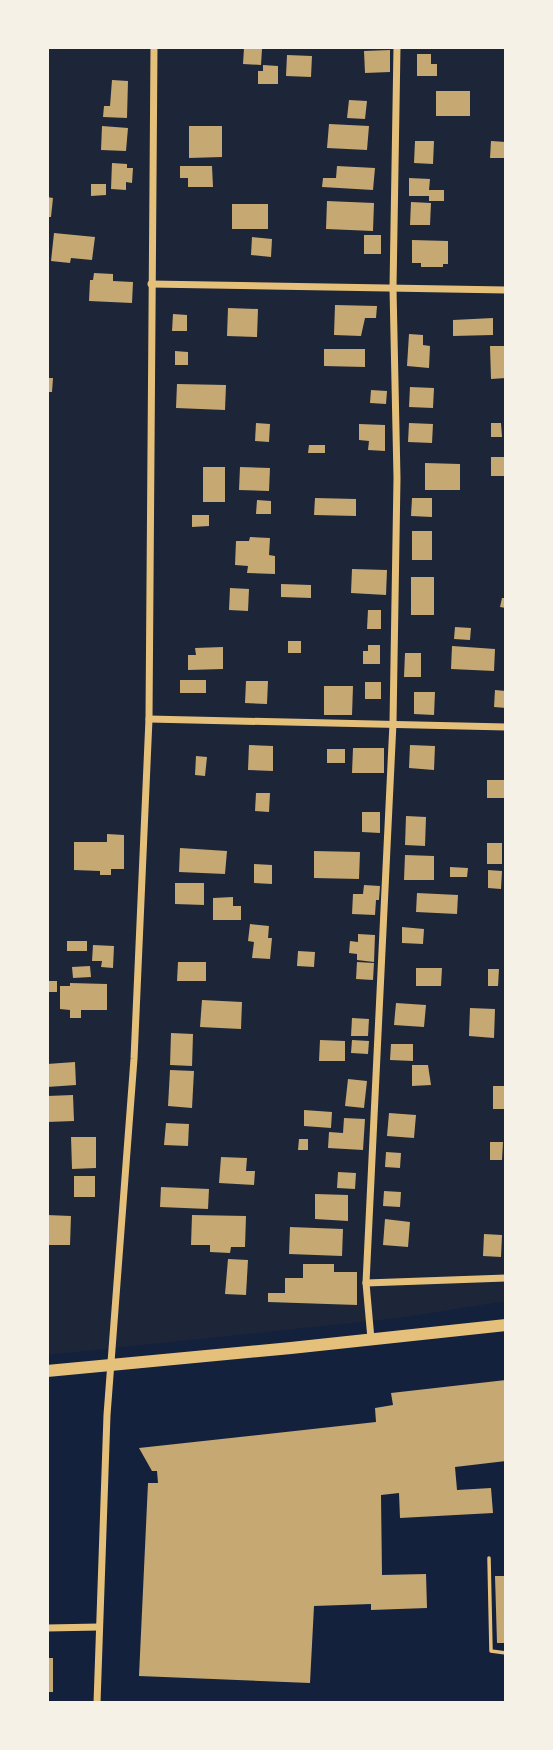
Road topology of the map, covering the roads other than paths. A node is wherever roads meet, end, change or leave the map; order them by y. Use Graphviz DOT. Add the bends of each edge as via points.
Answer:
graph roads {
  1 [pos="154,47"];
  2 [pos="397,47"];
  3 [pos="151,284"];
  4 [pos="393,288"];
  5 [pos="506,290"];
  6 [pos="149,719"];
  7 [pos="393,723"];
  8 [pos="506,727"];
  9 [pos="506,1278"];
  10 [pos="366,1283"];
  11 [pos="506,1325"];
  12 [pos="371,1339"];
  13 [pos="110,1365"];
  14 [pos="47,1371"];
  15 [pos="99,1627"];
  16 [pos="47,1628"];
  17 [pos="97,1703"];
  1 -- 3 [label="street"];
  2 -- 4 [label="street"];
  3 -- 4 [label="street"];
  3 -- 6 [label="street"];
  4 -- 5 [label="street"];
  4 -- 7 [label="street" via="397,478"];
  6 -- 7 [label="street"];
  6 -- 13 [label="street" via="134,1059"];
  7 -- 8 [label="street"];
  7 -- 10 [label="street"];
  9 -- 10 [label="street"];
  10 -- 12 [label="street"];
  11 -- 12 [label="main road"];
  12 -- 13 [label="main road"];
  13 -- 14 [label="main road"];
  13 -- 15 [label="street"];
  15 -- 16 [label="street"];
  15 -- 17 [label="street"];
}
